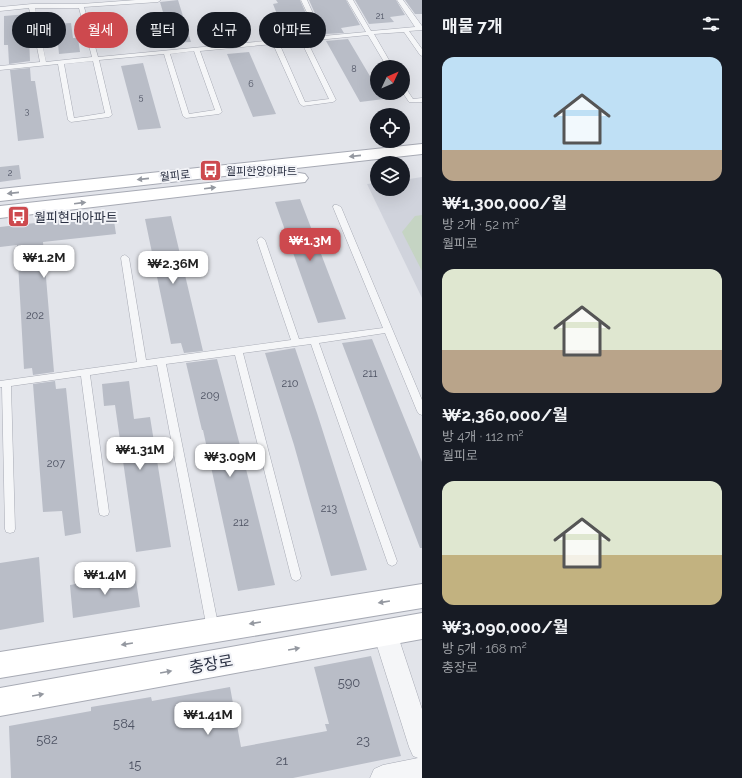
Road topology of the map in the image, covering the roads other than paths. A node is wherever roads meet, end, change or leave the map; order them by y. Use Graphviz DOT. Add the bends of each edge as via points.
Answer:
graph roads {
  1 [pos="158,0"];
  2 [pos="304,0"];
  3 [pos="350,0"];
  4 [pos="400,0"];
  5 [pos="32,6"];
  6 [pos="81,6"];
  7 [pos="0,9"];
  8 [pos="310,12"];
  9 [pos="420,28"];
  10 [pos="405,29"];
  11 [pos="368,33"];
  12 [pos="326,37"];
  13 [pos="259,43"];
  14 [pos="278,48"];
  15 [pos="307,48"];
  16 [pos="196,49"];
  17 [pos="166,52"];
  18 [pos="422,54"];
  19 [pos="96,59"];
  20 [pos="385,60"];
  21 [pos="61,62"];
  22 [pos="43,64"];
  23 [pos="0,68"];
  24 [pos="410,99"];
  25 [pos="422,100"];
  26 [pos="422,149"];
  27 [pos="422,164"];
  28 [pos="410,165"];
  29 [pos="370,170"];
  30 [pos="0,195"];
  31 [pos="337,208"];
  32 [pos="0,212"];
  33 [pos="261,240"];
  34 [pos="125,258"];
  35 [pos="388,330"];
  36 [pos="314,340"];
  37 [pos="296,343"];
  38 [pos="238,351"];
  39 [pos="161,361"];
  40 [pos="142,364"];
  41 [pos="85,372"];
  42 [pos="3,383"];
  43 [pos="422,411"];
  44 [pos="104,512"];
  45 [pos="10,529"];
  46 [pos="392,561"];
  47 [pos="296,576"];
  48 [pos="422,596"];
  49 [pos="422,626"];
  50 [pos="213,630"];
  51 [pos="385,633"];
  52 [pos="0,665"];
  53 [pos="0,702"];
  54 [pos="422,747"];
  55 [pos="422,770"];
  56 [pos="383,778"];
  1 -- 6 [label="lane"];
  2 -- 8 [label="lane"];
  3 -- 11 [label="lane"];
  4 -- 9 [label="lane"];
  5 -- 6 [label="lane"];
  5 -- 7 [label="lane"];
  5 -- 22 [label="lane"];
  6 -- 19 [label="lane"];
  9 -- 10 [label="lane"];
  10 -- 11 [label="lane"];
  10 -- 18 [label="lane"];
  11 -- 12 [label="lane"];
  11 -- 20 [label="lane"];
  13 -- 16 [label="lane"];
  14 -- 15 [label="lane" via="303,104 333,100"];
  16 -- 17 [label="lane"];
  16 -- 17 [label="lane" via="219,112 186,116"];
  17 -- 19 [label="lane"];
  19 -- 21 [label="lane"];
  19 -- 21 [label="lane" via="109,116 71,120"];
  21 -- 22 [label="lane"];
  22 -- 23 [label="lane"];
  24 -- 25 [label="lane"];
  26 -- 30 [label="street, 월피로, one-way"];
  27 -- 28 [label="street"];
  32 -- 29 [label="street, 월피로, one-way"];
  31 -- 35 [label="lane"];
  33 -- 37 [label="lane"];
  34 -- 40 [label="lane"];
  35 -- 36 [label="lane"];
  35 -- 43 [label="lane"];
  36 -- 37 [label="lane"];
  36 -- 46 [label="lane"];
  37 -- 38 [label="lane"];
  38 -- 39 [label="lane"];
  38 -- 47 [label="lane"];
  39 -- 40 [label="lane"];
  39 -- 50 [label="lane"];
  40 -- 41 [label="lane"];
  41 -- 42 [label="lane"];
  41 -- 44 [label="lane"];
  42 -- 45 [label="lane"];
  48 -- 50 [label="street, one-way"];
  49 -- 51 [label="street, 충장로"];
  50 -- 52 [label="street, one-way"];
  53 -- 51 [label="street, 충장로, one-way"];
  51 -- 54 [label="street"];
  55 -- 56 [label="street"];
}
